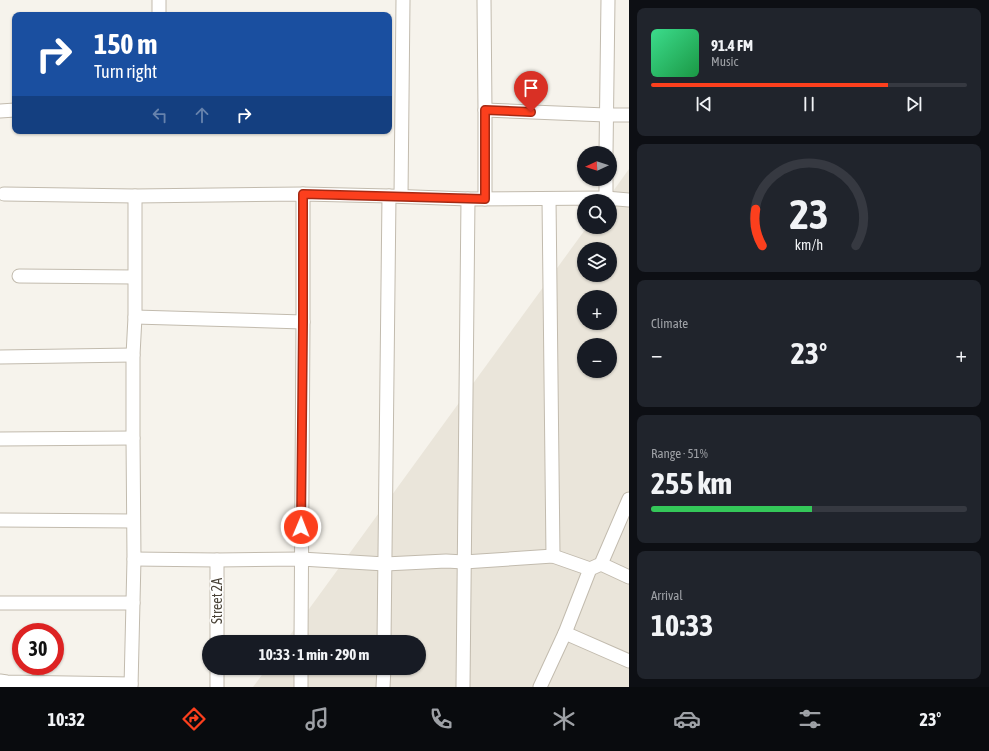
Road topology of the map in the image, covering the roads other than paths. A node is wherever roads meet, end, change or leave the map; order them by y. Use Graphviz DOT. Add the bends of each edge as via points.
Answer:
graph roads {
  1 [pos="159,0"];
  2 [pos="403,0"];
  3 [pos="484,0"];
  4 [pos="608,0"];
  5 [pos="159,12"];
  6 [pos="12,110"];
  7 [pos="485,110"];
  8 [pos="0,111"];
  9 [pos="629,114"];
  10 [pos="606,115"];
  11 [pos="606,146"];
  12 [pos="4,194"];
  13 [pos="303,194"];
  14 [pos="135,196"];
  15 [pos="395,196"];
  16 [pos="468,199"];
  17 [pos="485,199"];
  18 [pos="549,199"];
  19 [pos="577,199"];
  20 [pos="617,199"];
  21 [pos="629,200"];
  22 [pos="18,276"];
  23 [pos="134,277"];
  24 [pos="135,318"];
  25 [pos="303,322"];
  26 [pos="133,355"];
  27 [pos="0,357"];
  28 [pos="133,438"];
  29 [pos="0,439"];
  30 [pos="629,499"];
  31 [pos="0,520"];
  32 [pos="133,522"];
  33 [pos="553,556"];
  34 [pos="134,559"];
  35 [pos="301,559"];
  36 [pos="217,560"];
  37 [pos="464,562"];
  38 [pos="385,564"];
  39 [pos="595,567"];
  40 [pos="629,577"];
  41 [pos="0,603"];
  42 [pos="133,603"];
  43 [pos="565,633"];
  44 [pos="217,635"];
  45 [pos="301,635"];
  46 [pos="384,635"];
  47 [pos="629,661"];
  48 [pos="217,675"];
  49 [pos="301,675"];
  50 [pos="384,675"];
  51 [pos="0,681"];
  52 [pos="131,686"];
  53 [pos="217,687"];
  54 [pos="301,687"];
  55 [pos="383,687"];
  56 [pos="463,687"];
  57 [pos="540,687"];
  1 -- 5 [label="street"];
  2 -- 15 [label="street"];
  3 -- 7 [label="street"];
  4 -- 10 [label="street"];
  6 -- 8 [label="street"];
  7 -- 10 [label="street"];
  7 -- 17 [label="street"];
  9 -- 10 [label="street"];
  10 -- 11 [label="street"];
  12 -- 14 [label="street"];
  13 -- 14 [label="street"];
  13 -- 15 [label="street"];
  13 -- 25 [label="street"];
  14 -- 23 [label="street"];
  15 -- 16 [label="street"];
  15 -- 38 [label="street"];
  16 -- 17 [label="street"];
  16 -- 37 [label="street"];
  17 -- 18 [label="street"];
  18 -- 19 [label="street"];
  18 -- 33 [label="street"];
  20 -- 21 [label="street"];
  22 -- 23 [label="street"];
  23 -- 24 [label="street"];
  24 -- 25 [label="street"];
  24 -- 26 [label="street"];
  25 -- 35 [label="street"];
  26 -- 27 [label="street"];
  26 -- 28 [label="street"];
  28 -- 29 [label="street"];
  28 -- 32 [label="street"];
  30 -- 39 [label="street"];
  31 -- 32 [label="street"];
  32 -- 34 [label="street"];
  33 -- 37 [label="street"];
  33 -- 39 [label="street"];
  34 -- 36 [label="street"];
  34 -- 42 [label="street"];
  35 -- 36 [label="street"];
  35 -- 38 [label="street"];
  35 -- 45 [label="street"];
  36 -- 44 [label="street, Street 2A"];
  37 -- 38 [label="street"];
  37 -- 56 [label="street"];
  38 -- 46 [label="street"];
  39 -- 40 [label="street"];
  39 -- 43 [label="street"];
  41 -- 42 [label="street"];
  42 -- 52 [label="street"];
  43 -- 47 [label="street"];
  43 -- 57 [label="street"];
  48 -- 53 [label="street"];
  49 -- 54 [label="street"];
  50 -- 55 [label="street"];
  51 -- 52 [label="street"];
}
